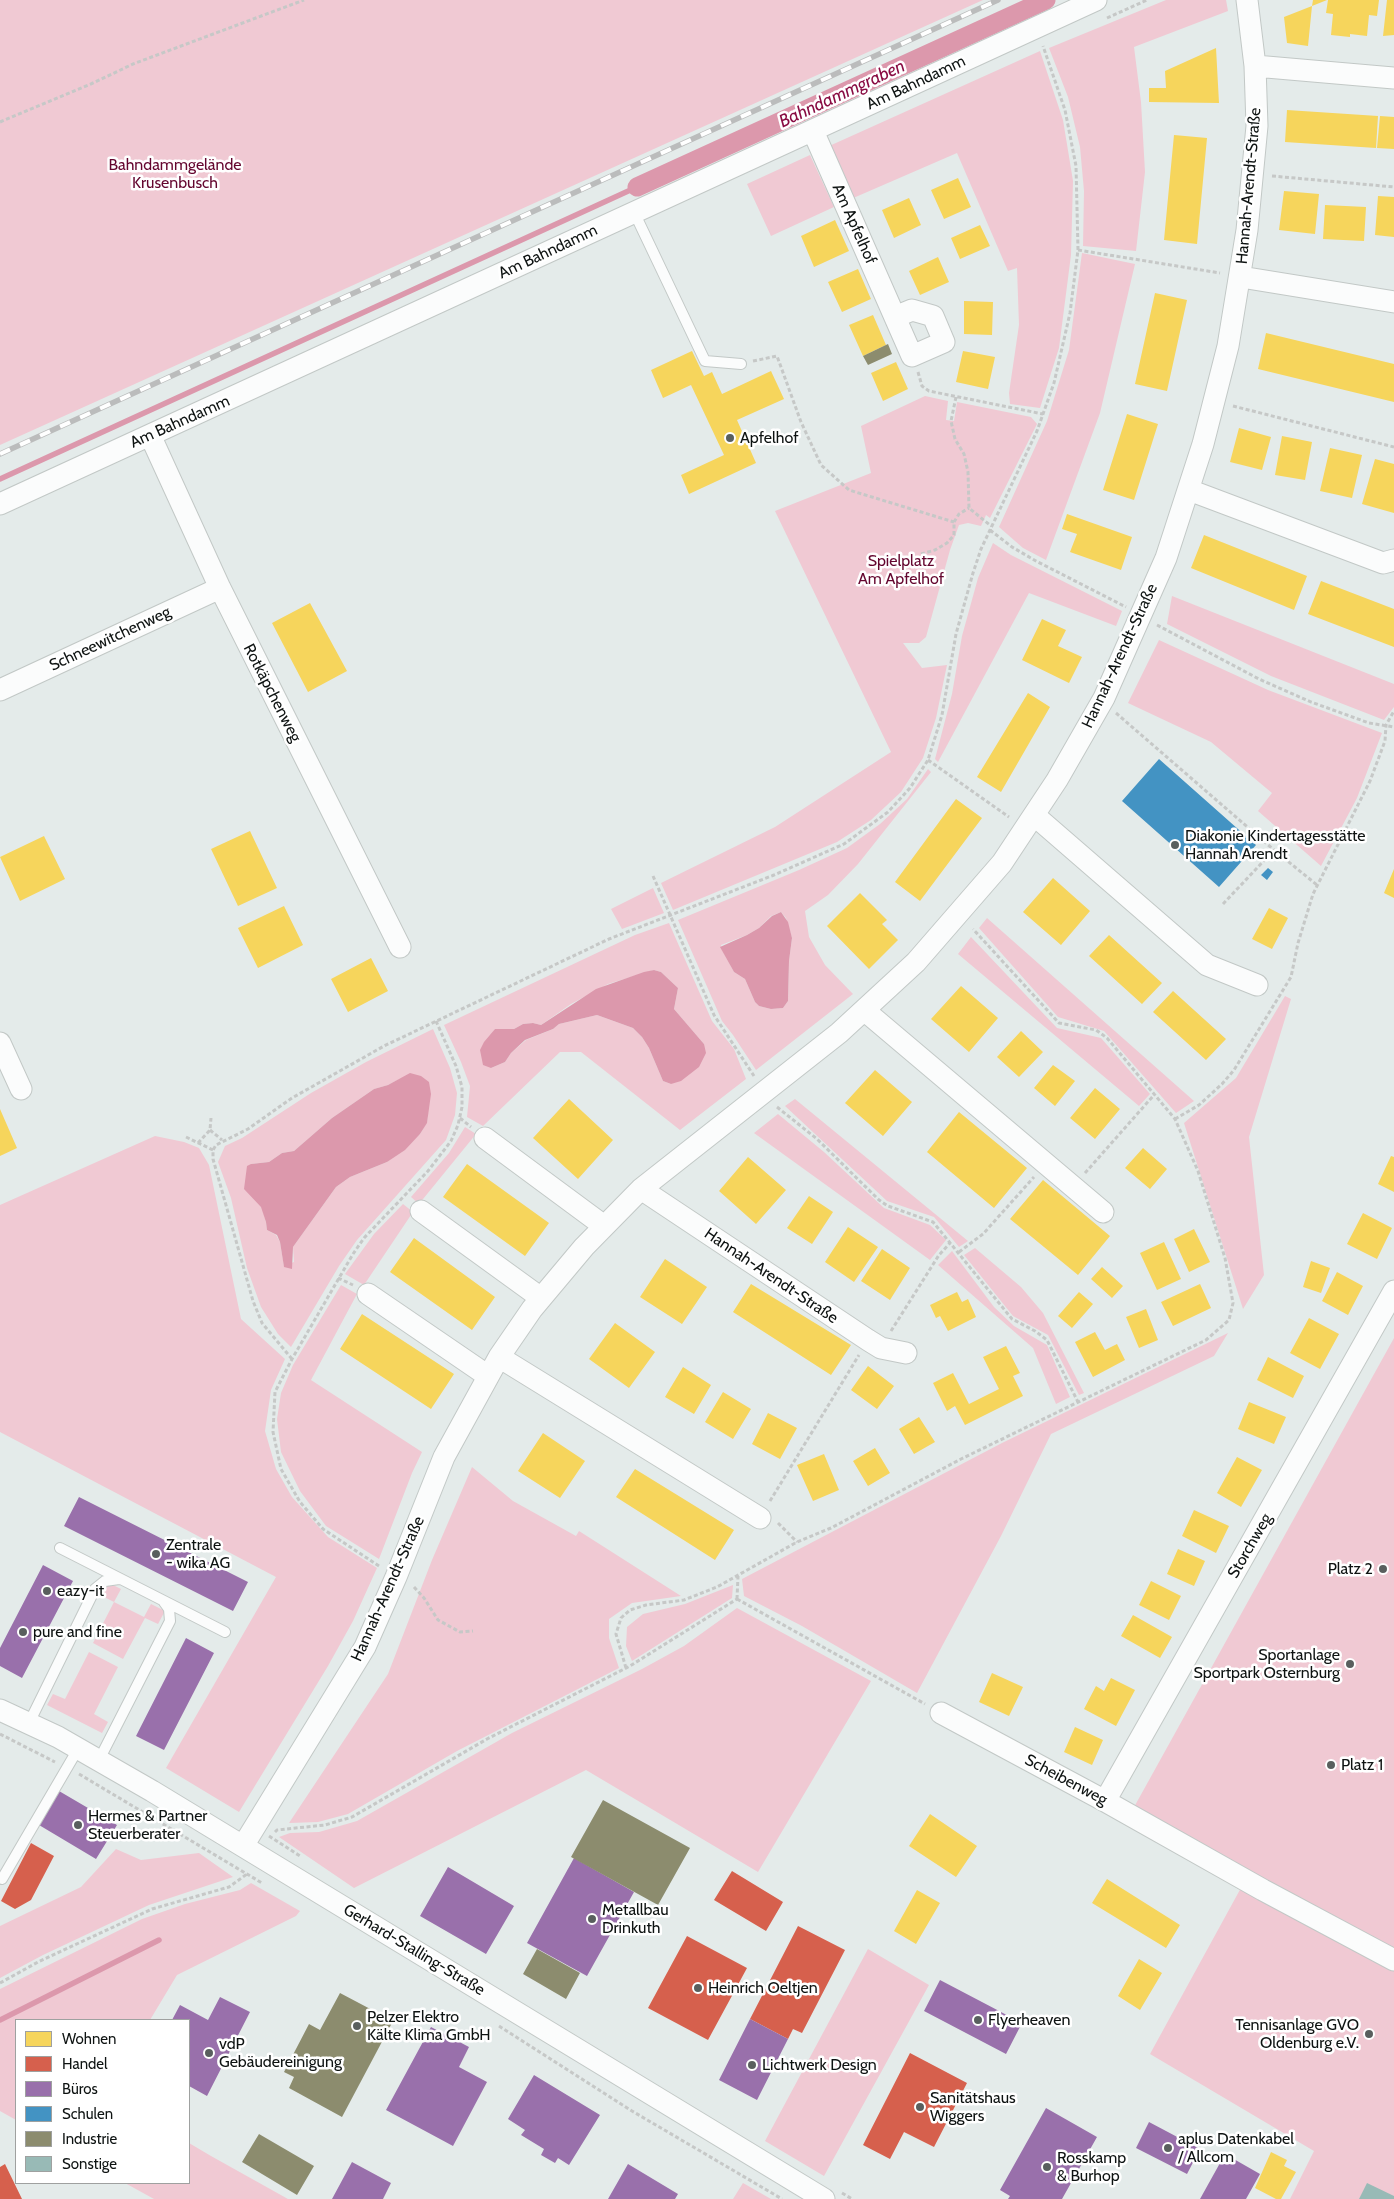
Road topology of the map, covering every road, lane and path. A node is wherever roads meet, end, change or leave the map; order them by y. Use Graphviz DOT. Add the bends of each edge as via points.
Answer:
graph roads {
  1 [pos="304,0"];
  2 [pos="1096,0"];
  3 [pos="1247,0"];
  4 [pos="1043,46"];
  5 [pos="1255,66"];
  6 [pos="1394,78"];
  7 [pos="0,122"];
  8 [pos="813,131"];
  9 [pos="1272,176"];
  10 [pos="1394,187"];
  11 [pos="634,212"];
  12 [pos="1078,250"];
  13 [pos="1241,277"];
  14 [pos="1394,302"];
  15 [pos="895,317"];
  16 [pos="741,364"];
  17 [pos="916,368"];
  18 [pos="956,397"];
  19 [pos="1233,406"];
  20 [pos="1043,414"];
  21 [pos="150,435"];
  22 [pos="1394,447"];
  23 [pos="1189,490"];
  24 [pos="0,504"];
  25 [pos="969,508"];
  26 [pos="954,522"];
  27 [pos="991,528"];
  28 [pos="921,554"];
  29 [pos="1394,560"];
  30 [pos="220,588"];
  31 [pos="1140,614"];
  32 [pos="0,690"];
  33 [pos="1394,711"];
  34 [pos="1116,713"];
  35 [pos="1386,725"];
  36 [pos="1394,727"];
  37 [pos="928,760"];
  38 [pos="1030,822"];
  39 [pos="1274,850"];
  40 [pos="653,876"];
  41 [pos="1317,885"];
  42 [pos="1223,904"];
  43 [pos="670,915"];
  44 [pos="973,929"];
  45 [pos="400,947"];
  46 [pos="1257,985"];
  47 [pos="864,1010"];
  48 [pos="436,1021"];
  49 [pos="0,1043"];
  50 [pos="21,1089"];
  51 [pos="764,1093"];
  52 [pos="1154,1096"];
  53 [pos="211,1118"];
  54 [pos="1175,1119"];
  55 [pos="210,1130"];
  56 [pos="186,1137"];
  57 [pos="485,1138"];
  58 [pos="222,1140"];
  59 [pos="198,1142"];
  60 [pos="213,1150"];
  61 [pos="1047,1163"];
  62 [pos="1074,1186"];
  63 [pos="641,1188"];
  64 [pos="420,1211"];
  65 [pos="1103,1212"];
  66 [pos="604,1226"];
  67 [pos="950,1242"];
  68 [pos="959,1252"];
  69 [pos="1394,1291"];
  70 [pos="368,1294"];
  71 [pos="541,1298"];
  72 [pos="874,1344"];
  73 [pos="906,1353"];
  74 [pos="499,1357"];
  75 [pos="292,1359"];
  76 [pos="488,1376"];
  77 [pos="1078,1402"];
  78 [pos="760,1518"];
  79 [pos="797,1542"];
  80 [pos="60,1548"];
  81 [pos="738,1576"];
  82 [pos="119,1579"];
  83 [pos="405,1582"];
  84 [pos="737,1599"];
  85 [pos="164,1602"];
  86 [pos="473,1631"];
  87 [pos="225,1632"];
  88 [pos="626,1668"];
  89 [pos="0,1710"];
  90 [pos="941,1713"];
  91 [pos="29,1723"];
  92 [pos="0,1734"];
  93 [pos="78,1749"];
  94 [pos="99,1760"];
  95 [pos="67,1768"];
  96 [pos="1105,1800"];
  97 [pos="252,1851"];
  98 [pos="247,1874"];
  99 [pos="2,1879"];
  100 [pos="264,1884"];
  101 [pos="1394,1960"];
  102 [pos="0,1983"];
  103 [pos="497,2026"];
  104 [pos="782,2199"];
  105 [pos="824,2199"];
  1 -- 7 [label="path" via="133,64"];
  2 -- 8 [label="street, Am Bahndamm"];
  3 -- 5 [label="street, Hannah-Arendt-Straße"];
  4 -- 12 [label="path" via="1065,110 1074,150 1078,182"];
  5 -- 6 [label="street"];
  5 -- 13 [label="street, Hannah-Arendt-Straße" via="1257,126"];
  8 -- 11 [label="street, Am Bahndamm"];
  8 -- 15 [label="street, Am Apfelhof"];
  9 -- 10 [label="path"];
  11 -- 16 [label="lane" via="705,361"];
  11 -- 21 [label="street, Am Bahndamm"];
  12 -- 13 [label="path"];
  12 -- 20 [label="path" via="1064,344"];
  13 -- 14 [label="street, Hannah-Arendt-Straße"];
  13 -- 23 [label="street, Hannah-Arendt-Straße" via="1219,383"];
  16 -- 26 [label="path" via="777,356 800,422 821,465 849,490"];
  17 -- 18 [label="path" via="925,389"];
  18 -- 20 [label="path"];
  18 -- 25 [label="path" via="951,421 968,472"];
  19 -- 22 [label="path"];
  20 -- 27 [label="path"];
  21 -- 24 [label="street, Am Bahndamm"];
  21 -- 30 [label="street, Rotkäpchenweg"];
  23 -- 29 [label="street" via="1383,563"];
  23 -- 31 [label="street, Hannah-Arendt-Straße" via="1166,558"];
  25 -- 26 [label="path"];
  25 -- 27 [label="path"];
  26 -- 28 [label="path" via="954,535 947,544"];
  27 -- 31 [label="path" via="1012,547 1036,561"];
  27 -- 37 [label="path" via="962,609 943,708"];
  30 -- 32 [label="street, Schneewitchenweg"];
  30 -- 45 [label="street, Rotkäpchenweg"];
  31 -- 35 [label="path" via="1259,679 1340,713"];
  31 -- 38 [label="street, Hannah-Arendt-Straße" via="1104,698"];
  33 -- 35 [label="path"];
  34 -- 39 [label="path"];
  35 -- 36 [label="path"];
  35 -- 41 [label="path" via="1385,741 1370,781"];
  37 -- 38 [label="path"];
  37 -- 43 [label="path" via="910,788 888,812 844,844"];
  38 -- 46 [label="street" via="1207,965"];
  38 -- 47 [label="street, Hannah-Arendt-Straße" via="1002,863 916,962"];
  39 -- 41 [label="path"];
  39 -- 42 [label="path"];
  40 -- 43 [label="path"];
  41 -- 54 [label="path" via="1298,943 1293,971 1281,994 1234,1070 1198,1105"];
  43 -- 48 [label="path" via="609,939"];
  43 -- 51 [label="path" via="714,1015"];
  44 -- 52 [label="path" via="1052,1017 1059,1023 1102,1033"];
  47 -- 51 [label="street, Hannah-Arendt-Straße" via="839,1034"];
  47 -- 61 [label="street"];
  48 -- 58 [label="path" via="358,1060 292,1098 248,1129"];
  48 -- 75 [label="path" via="462,1087 462,1107 455,1133 428,1171 358,1246"];
  49 -- 50 [label="street"];
  51 -- 63 [label="street, Hannah-Arendt-Straße"];
  51 -- 67 [label="path" via="879,1200 934,1222"];
  52 -- 54 [label="path"];
  52 -- 62 [label="path"];
  53 -- 55 [label="path"];
  54 -- 77 [label="path" via="1198,1171 1215,1225 1232,1292 1232,1313 1222,1328 1206,1340"];
  55 -- 58 [label="path"];
  55 -- 59 [label="path"];
  56 -- 59 [label="path"];
  57 -- 66 [label="street"];
  58 -- 60 [label="path"];
  59 -- 60 [label="path"];
  60 -- 75 [label="path" via="253,1301 262,1323"];
  61 -- 62 [label="street"];
  61 -- 68 [label="path" via="983,1234"];
  62 -- 65 [label="street"];
  63 -- 66 [label="street, Hannah-Arendt-Straße"];
  63 -- 72 [label="street, Hannah-Arendt-Straße"];
  64 -- 71 [label="street"];
  66 -- 71 [label="street, Hannah-Arendt-Straße"];
  67 -- 68 [label="path"];
  67 -- 72 [label="path"];
  68 -- 77 [label="path" via="1012,1319 1047,1340"];
  69 -- 96 [label="street, Storchweg"];
  70 -- 76 [label="street"];
  71 -- 74 [label="street, Hannah-Arendt-Straße"];
  72 -- 73 [label="street, Hannah-Arendt-Straße"];
  72 -- 78 [label="path"];
  74 -- 76 [label="street, Hannah-Arendt-Straße"];
  74 -- 78 [label="street"];
  75 -- 83 [label="path" via="275,1392 273,1432 281,1469 300,1502 323,1529"];
  76 -- 83 [label="street, Hannah-Arendt-Straße" via="444,1457"];
  77 -- 79 [label="path" via="831,1528"];
  78 -- 79 [label="path" via="781,1524"];
  79 -- 81 [label="path"];
  80 -- 82 [label="lane"];
  81 -- 84 [label="path"];
  81 -- 88 [label="path" via="684,1600 630,1610 621,1618 616,1634"];
  82 -- 85 [label="lane"];
  82 -- 91 [label="lane" via="105,1581 95,1589"];
  83 -- 86 [label="path" via="424,1598 438,1620 460,1632"];
  83 -- 97 [label="street, Hannah-Arendt-Straße" via="378,1620"];
  84 -- 88 [label="path"];
  84 -- 90 [label="path"];
  85 -- 87 [label="lane"];
  85 -- 94 [label="lane" via="169,1609 170,1621"];
  88 -- 97 [label="path" via="487,1739 352,1817 325,1825 277,1830"];
  89 -- 91 [label="street, Gerhard-Stalling-Straße"];
  90 -- 96 [label="street, Scheibenweg"];
  91 -- 93 [label="street, Gerhard-Stalling-Straße"];
  92 -- 95 [label="path"];
  93 -- 94 [label="street, Gerhard-Stalling-Straße"];
  93 -- 95 [label="lane"];
  94 -- 97 [label="street, Gerhard-Stalling-Straße"];
  95 -- 98 [label="path"];
  95 -- 99 [label="lane"];
  96 -- 101 [label="street, Scheibenweg"];
  97 -- 105 [label="street, Gerhard-Stalling-Straße"];
  98 -- 100 [label="path"];
  98 -- 102 [label="path" via="229,1887 152,1909"];
  103 -- 104 [label="path"];
}
